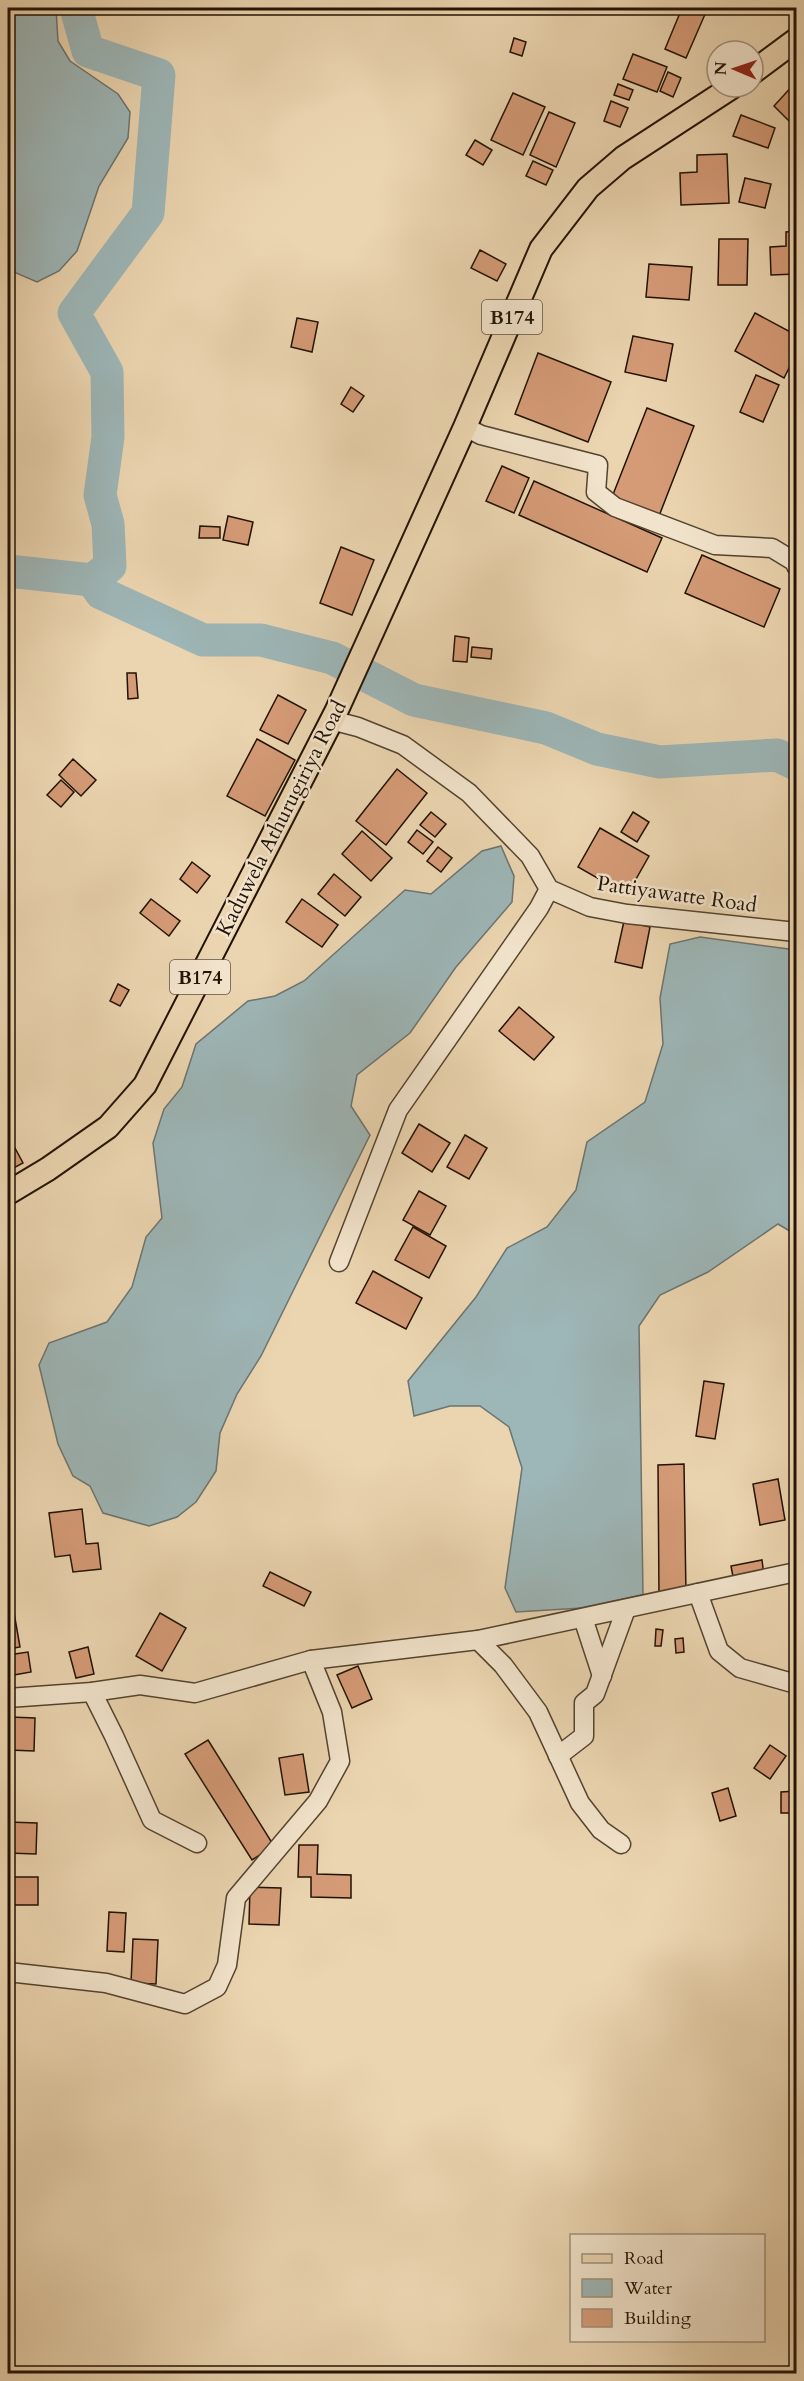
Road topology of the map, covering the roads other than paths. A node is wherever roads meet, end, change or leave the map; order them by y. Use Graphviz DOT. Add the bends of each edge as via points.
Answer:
graph roads {
  1 [pos="796,40"];
  2 [pos="765,63"];
  3 [pos="714,99"];
  4 [pos="465,427"];
  5 [pos="796,566"];
  6 [pos="333,716"];
  7 [pos="549,889"];
  8 [pos="796,932"];
  9 [pos="8,1193"];
  10 [pos="339,1262"];
  11 [pos="796,1572"];
  12 [pos="699,1593"];
  13 [pos="626,1609"];
  14 [pos="583,1618"];
  15 [pos="478,1640"];
  16 [pos="311,1660"];
  17 [pos="602,1676"];
  18 [pos="796,1684"];
  19 [pos="92,1692"];
  20 [pos="8,1698"];
  21 [pos="558,1756"];
  22 [pos="197,1843"];
  23 [pos="621,1844"];
  24 [pos="8,1972"];
  1 -- 2 [label="main road"];
  3 -- 4 [label="main road, B174" via="623,158 588,188 541,249"];
  4 -- 5 [label="street" via="481,435 597,465 596,492 615,507 715,545 772,548"];
  4 -- 6 [label="main road, Kaduwela Athurugiriya Road / B174"];
  6 -- 7 [label="street" via="403,744 469,793 530,856"];
  6 -- 9 [label="main road, Kaduwela Athurugiriya Road / B174" via="146,1085 108,1127"];
  7 -- 8 [label="street, Pattiyawatte Road" via="590,907 627,914"];
  7 -- 10 [label="street" via="398,1110"];
  11 -- 12 [label="street"];
  12 -- 13 [label="street"];
  12 -- 18 [label="street" via="719,1652 740,1668"];
  13 -- 14 [label="street"];
  13 -- 17 [label="street"];
  14 -- 15 [label="street"];
  14 -- 17 [label="street"];
  15 -- 16 [label="street"];
  15 -- 21 [label="street" via="503,1665 538,1712"];
  16 -- 19 [label="street" via="195,1693 140,1685"];
  16 -- 24 [label="street" via="333,1712 340,1761 318,1801 236,1898 227,1965 217,1986 185,2004 106,1983"];
  17 -- 21 [label="street" via="595,1694 584,1703 584,1736"];
  19 -- 20 [label="street"];
  19 -- 22 [label="street" via="152,1820"];
  21 -- 23 [label="street" via="580,1803 601,1830"];
}
